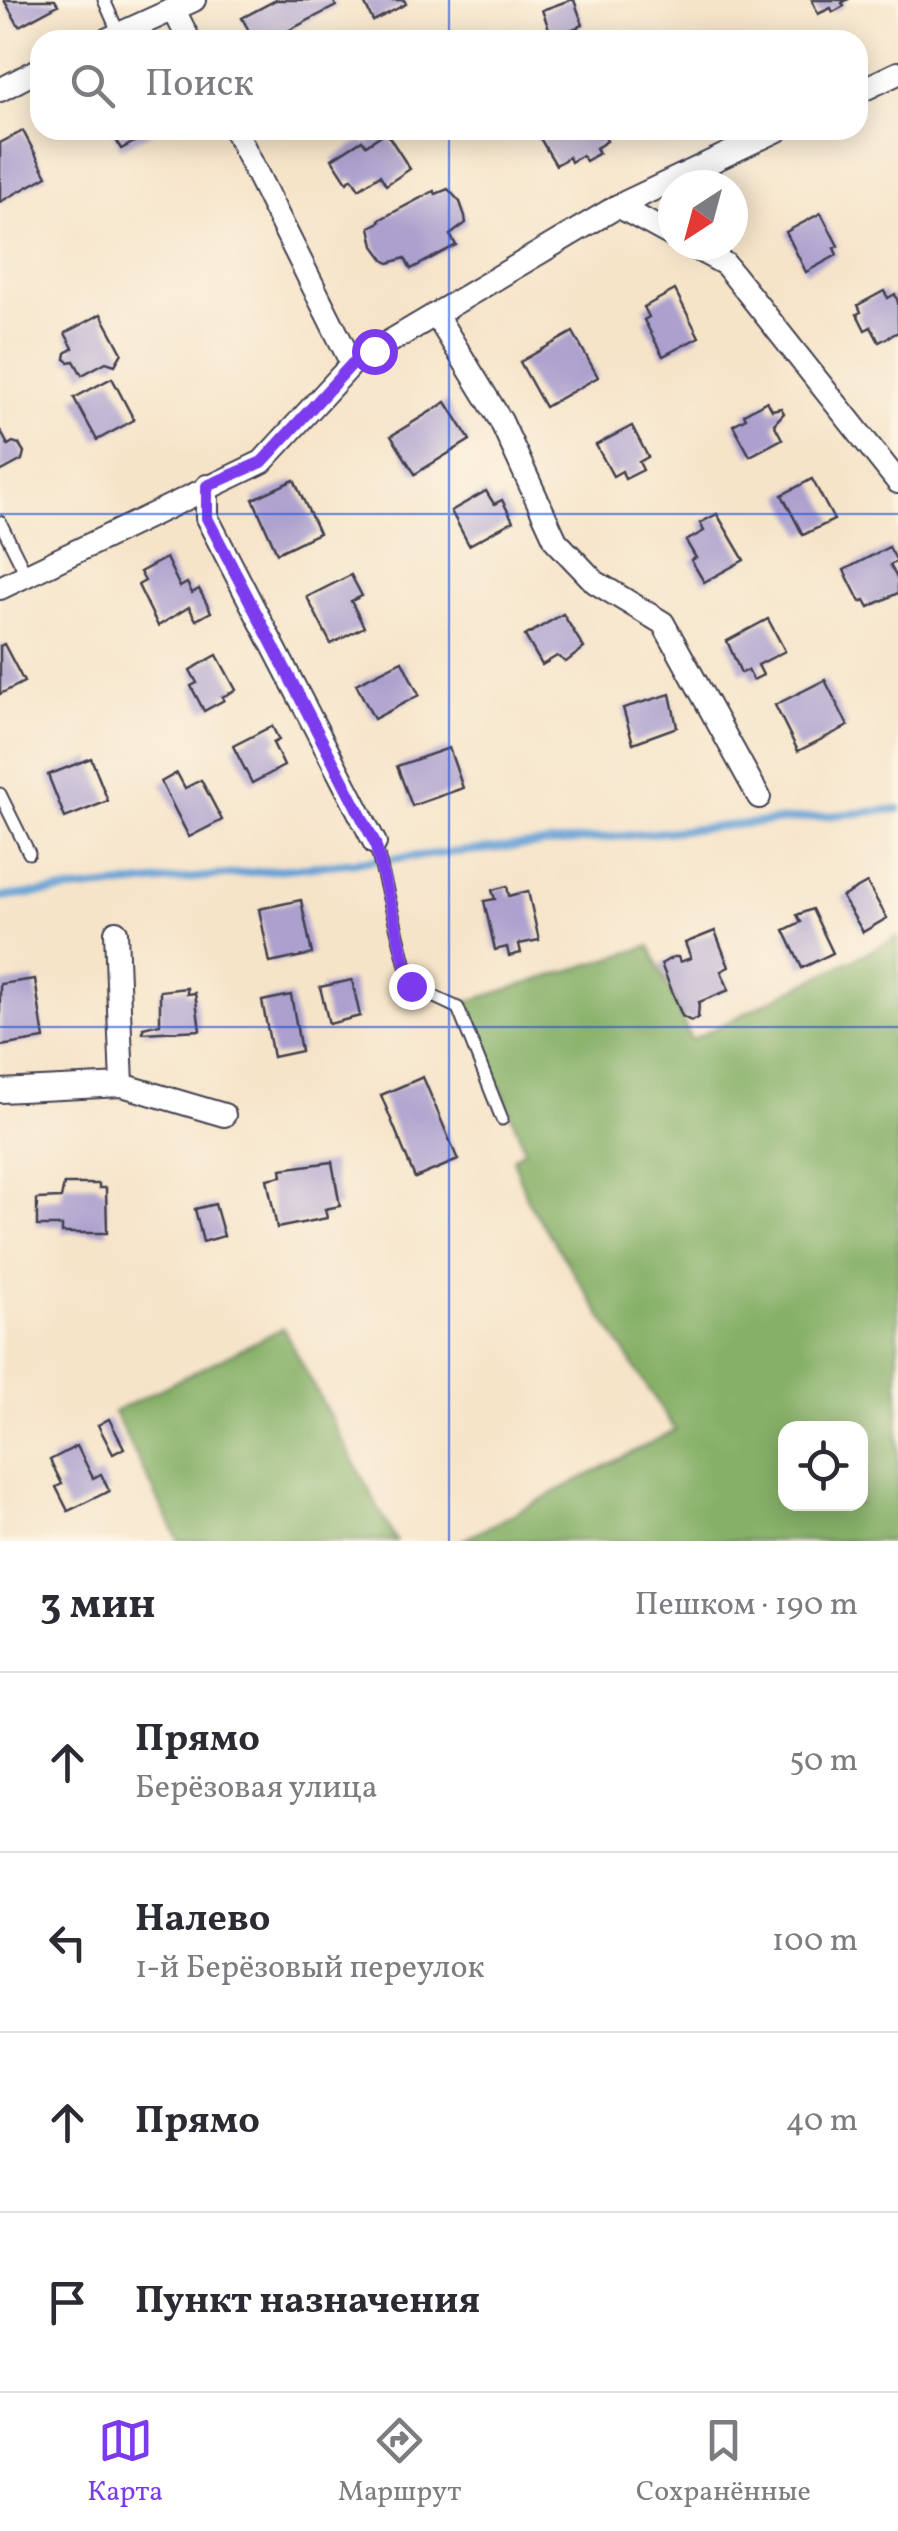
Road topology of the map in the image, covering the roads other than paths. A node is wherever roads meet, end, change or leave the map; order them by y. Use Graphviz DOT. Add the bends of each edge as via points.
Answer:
graph roads {
  1 [pos="104,0"];
  2 [pos="184,5"];
  3 [pos="111,30"];
  4 [pos="129,30"];
  5 [pos="188,30"];
  6 [pos="898,73"];
  7 [pos="30,74"];
  8 [pos="868,87"];
  9 [pos="0,90"];
  10 [pos="240,140"];
  11 [pos="757,140"];
  12 [pos="618,206"];
  13 [pos="658,228"];
  14 [pos="718,260"];
  15 [pos="436,315"];
  16 [pos="352,364"];
  17 [pos="898,482"];
  18 [pos="207,486"];
  19 [pos="0,522"];
  20 [pos="26,574"];
  21 [pos="0,588"];
  22 [pos="0,794"];
  23 [pos="759,797"];
  24 [pos="375,843"];
  25 [pos="30,853"];
  26 [pos="116,932"];
  27 [pos="122,1085"];
  28 [pos="0,1091"];
  29 [pos="224,1115"];
  30 [pos="502,1119"];
  1 -- 3 [label="lane"];
  2 -- 4 [label="street"];
  2 -- 5 [label="street"];
  6 -- 8 [label="street"];
  7 -- 9 [label="street"];
  10 -- 16 [label="street"];
  11 -- 12 [label="street"];
  12 -- 13 [label="street"];
  12 -- 15 [label="street"];
  14 -- 17 [label="street"];
  15 -- 16 [label="street"];
  15 -- 23 [label="street" via="501,422 556,542 595,582 663,623"];
  16 -- 18 [label="street" via="262,462"];
  18 -- 20 [label="street"];
  18 -- 24 [label="street" via="207,518"];
  19 -- 20 [label="lane"];
  20 -- 21 [label="street"];
  22 -- 25 [label="lane"];
  24 -- 30 [label="lane" via="411,986 458,1008"];
  26 -- 27 [label="street"];
  27 -- 28 [label="street"];
  27 -- 29 [label="street"];
}
